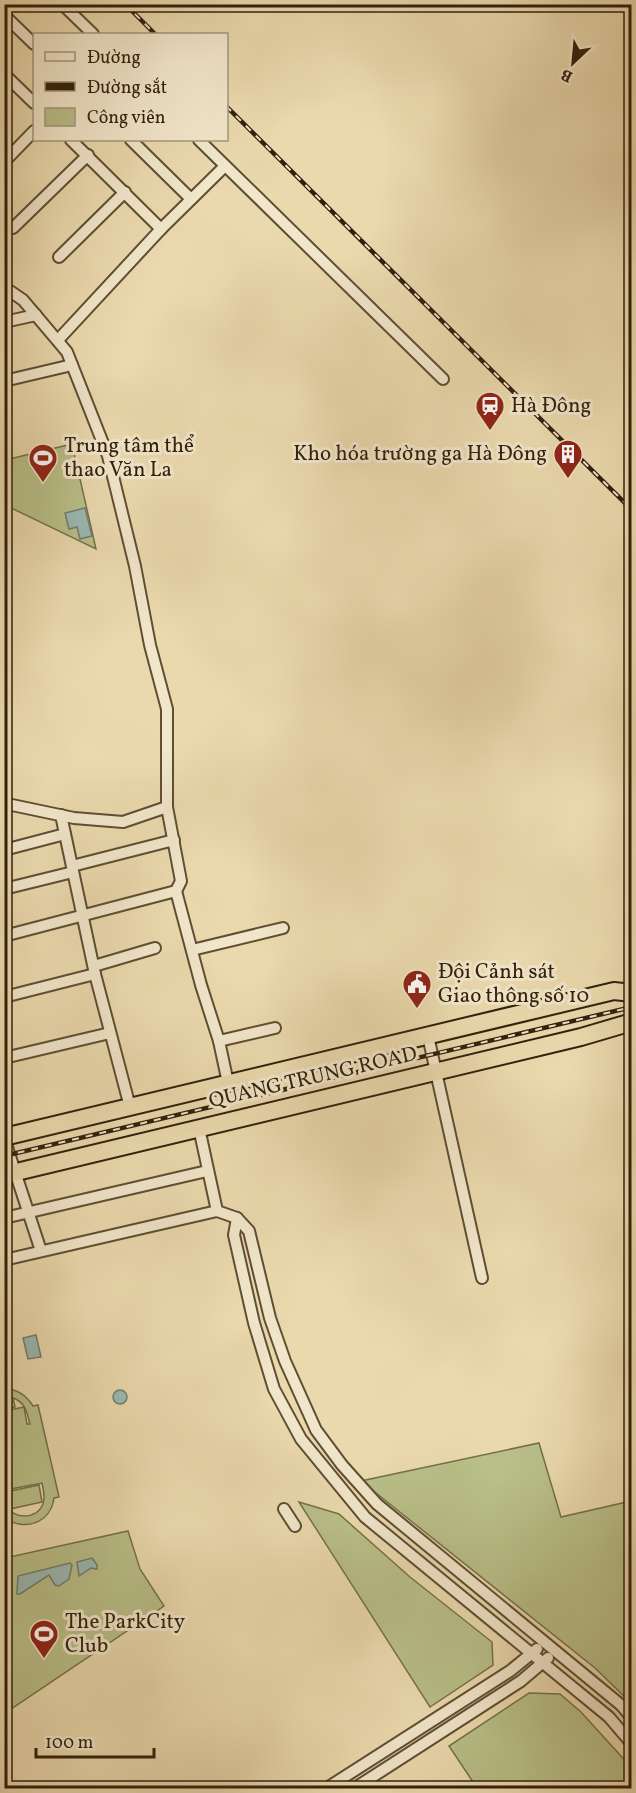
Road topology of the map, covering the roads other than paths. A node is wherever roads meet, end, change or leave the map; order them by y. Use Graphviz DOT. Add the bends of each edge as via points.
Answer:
graph roads {
  1 [pos="62,4"];
  2 [pos="4,15"];
  3 [pos="92,33"];
  4 [pos="33,43"];
  5 [pos="4,74"];
  6 [pos="33,103"];
  7 [pos="33,132"];
  8 [pos="72,141"];
  9 [pos="132,141"];
  10 [pos="200,141"];
  11 [pos="88,155"];
  12 [pos="4,162"];
  13 [pos="225,166"];
  14 [pos="125,192"];
  15 [pos="191,199"];
  16 [pos="13,228"];
  17 [pos="160,230"];
  18 [pos="59,257"];
  19 [pos="4,287"];
  20 [pos="36,315"];
  21 [pos="4,322"];
  22 [pos="58,340"];
  23 [pos="72,365"];
  24 [pos="443,380"];
  25 [pos="4,381"];
  26 [pos="4,805"];
  27 [pos="167,807"];
  28 [pos="61,815"];
  29 [pos="65,834"];
  30 [pos="174,840"];
  31 [pos="4,850"];
  32 [pos="72,869"];
  33 [pos="4,890"];
  34 [pos="176,891"];
  35 [pos="82,916"];
  36 [pos="283,928"];
  37 [pos="4,936"];
  38 [pos="155,948"];
  39 [pos="192,950"];
  40 [pos="94,970"];
  41 [pos="632,981"];
  42 [pos="614,991"];
  43 [pos="632,993"];
  44 [pos="4,997"];
  45 [pos="630,1020"];
  46 [pos="275,1028"];
  47 [pos="110,1032"];
  48 [pos="428,1036"];
  49 [pos="219,1041"];
  50 [pos="4,1058"];
  51 [pos="437,1071"];
  52 [pos="228,1083"];
  53 [pos="130,1107"];
  54 [pos="199,1128"];
  55 [pos="4,1138"];
  56 [pos="207,1171"];
  57 [pos="10,1174"];
  58 [pos="217,1211"];
  59 [pos="28,1212"];
  60 [pos="4,1218"];
  61 [pos="237,1218"];
  62 [pos="41,1251"];
  63 [pos="4,1260"];
  64 [pos="482,1278"];
  65 [pos="284,1509"];
  66 [pos="295,1526"];
  67 [pos="544,1641"];
  68 [pos="555,1651"];
  69 [pos="532,1654"];
  70 [pos="544,1663"];
  71 [pos="632,1718"];
  72 [pos="632,1744"];
  73 [pos="327,1788"];
  74 [pos="355,1788"];
  1 -- 3 [label="street"];
  2 -- 4 [label="street"];
  5 -- 6 [label="street"];
  7 -- 12 [label="street"];
  8 -- 11 [label="street"];
  9 -- 15 [label="street"];
  10 -- 13 [label="street"];
  11 -- 14 [label="street"];
  11 -- 16 [label="street"];
  13 -- 15 [label="street"];
  13 -- 24 [label="street"];
  14 -- 17 [label="street"];
  14 -- 18 [label="street"];
  15 -- 17 [label="street"];
  17 -- 22 [label="street"];
  19 -- 20 [label="street"];
  20 -- 21 [label="street"];
  20 -- 22 [label="street"];
  22 -- 23 [label="street"];
  23 -- 25 [label="street"];
  23 -- 27 [label="street" via="108,456 167,709"];
  26 -- 28 [label="street"];
  27 -- 28 [label="street" via="123,822"];
  27 -- 30 [label="street"];
  28 -- 29 [label="street"];
  29 -- 31 [label="street"];
  29 -- 32 [label="street"];
  30 -- 32 [label="street"];
  30 -- 34 [label="street" via="181,881"];
  32 -- 33 [label="street"];
  32 -- 35 [label="street"];
  34 -- 35 [label="street"];
  34 -- 39 [label="street"];
  35 -- 37 [label="street"];
  35 -- 40 [label="street"];
  36 -- 39 [label="street"];
  38 -- 40 [label="street"];
  39 -- 49 [label="street"];
  40 -- 44 [label="street"];
  40 -- 47 [label="street"];
  41 -- 42 [label="highway"];
  42 -- 43 [label="highway"];
  42 -- 48 [label="highway, QUANG TRUNG ROAD"];
  45 -- 51 [label="highway, QUANG TRUNG ROAD" via="580,1037"];
  46 -- 49 [label="street"];
  47 -- 50 [label="street"];
  47 -- 53 [label="street"];
  48 -- 51 [label="street"];
  48 -- 52 [label="highway, QUANG TRUNG ROAD"];
  49 -- 52 [label="street"];
  51 -- 54 [label="highway, QUANG TRUNG ROAD"];
  51 -- 64 [label="street"];
  52 -- 53 [label="highway, QUANG TRUNG ROAD"];
  53 -- 55 [label="highway, QUANG TRUNG ROAD"];
  54 -- 56 [label="street"];
  54 -- 57 [label="highway, QUANG TRUNG ROAD"];
  55 -- 57 [label="street"];
  56 -- 58 [label="street"];
  56 -- 59 [label="street"];
  57 -- 59 [label="street"];
  58 -- 61 [label="street"];
  58 -- 62 [label="street"];
  59 -- 60 [label="street"];
  59 -- 62 [label="street"];
  61 -- 67 [label="street" via="249,1232 270,1318 316,1430 377,1504"];
  61 -- 69 [label="street" via="234,1235 254,1323 274,1389 301,1439 365,1517"];
  62 -- 63 [label="street"];
  65 -- 66 [label="street"];
  67 -- 68 [label="street"];
  67 -- 69 [label="street"];
  68 -- 70 [label="street"];
  68 -- 71 [label="street"];
  69 -- 70 [label="street"];
  69 -- 73 [label="street"];
  70 -- 72 [label="street" via="609,1717"];
  70 -- 74 [label="street"];
}
